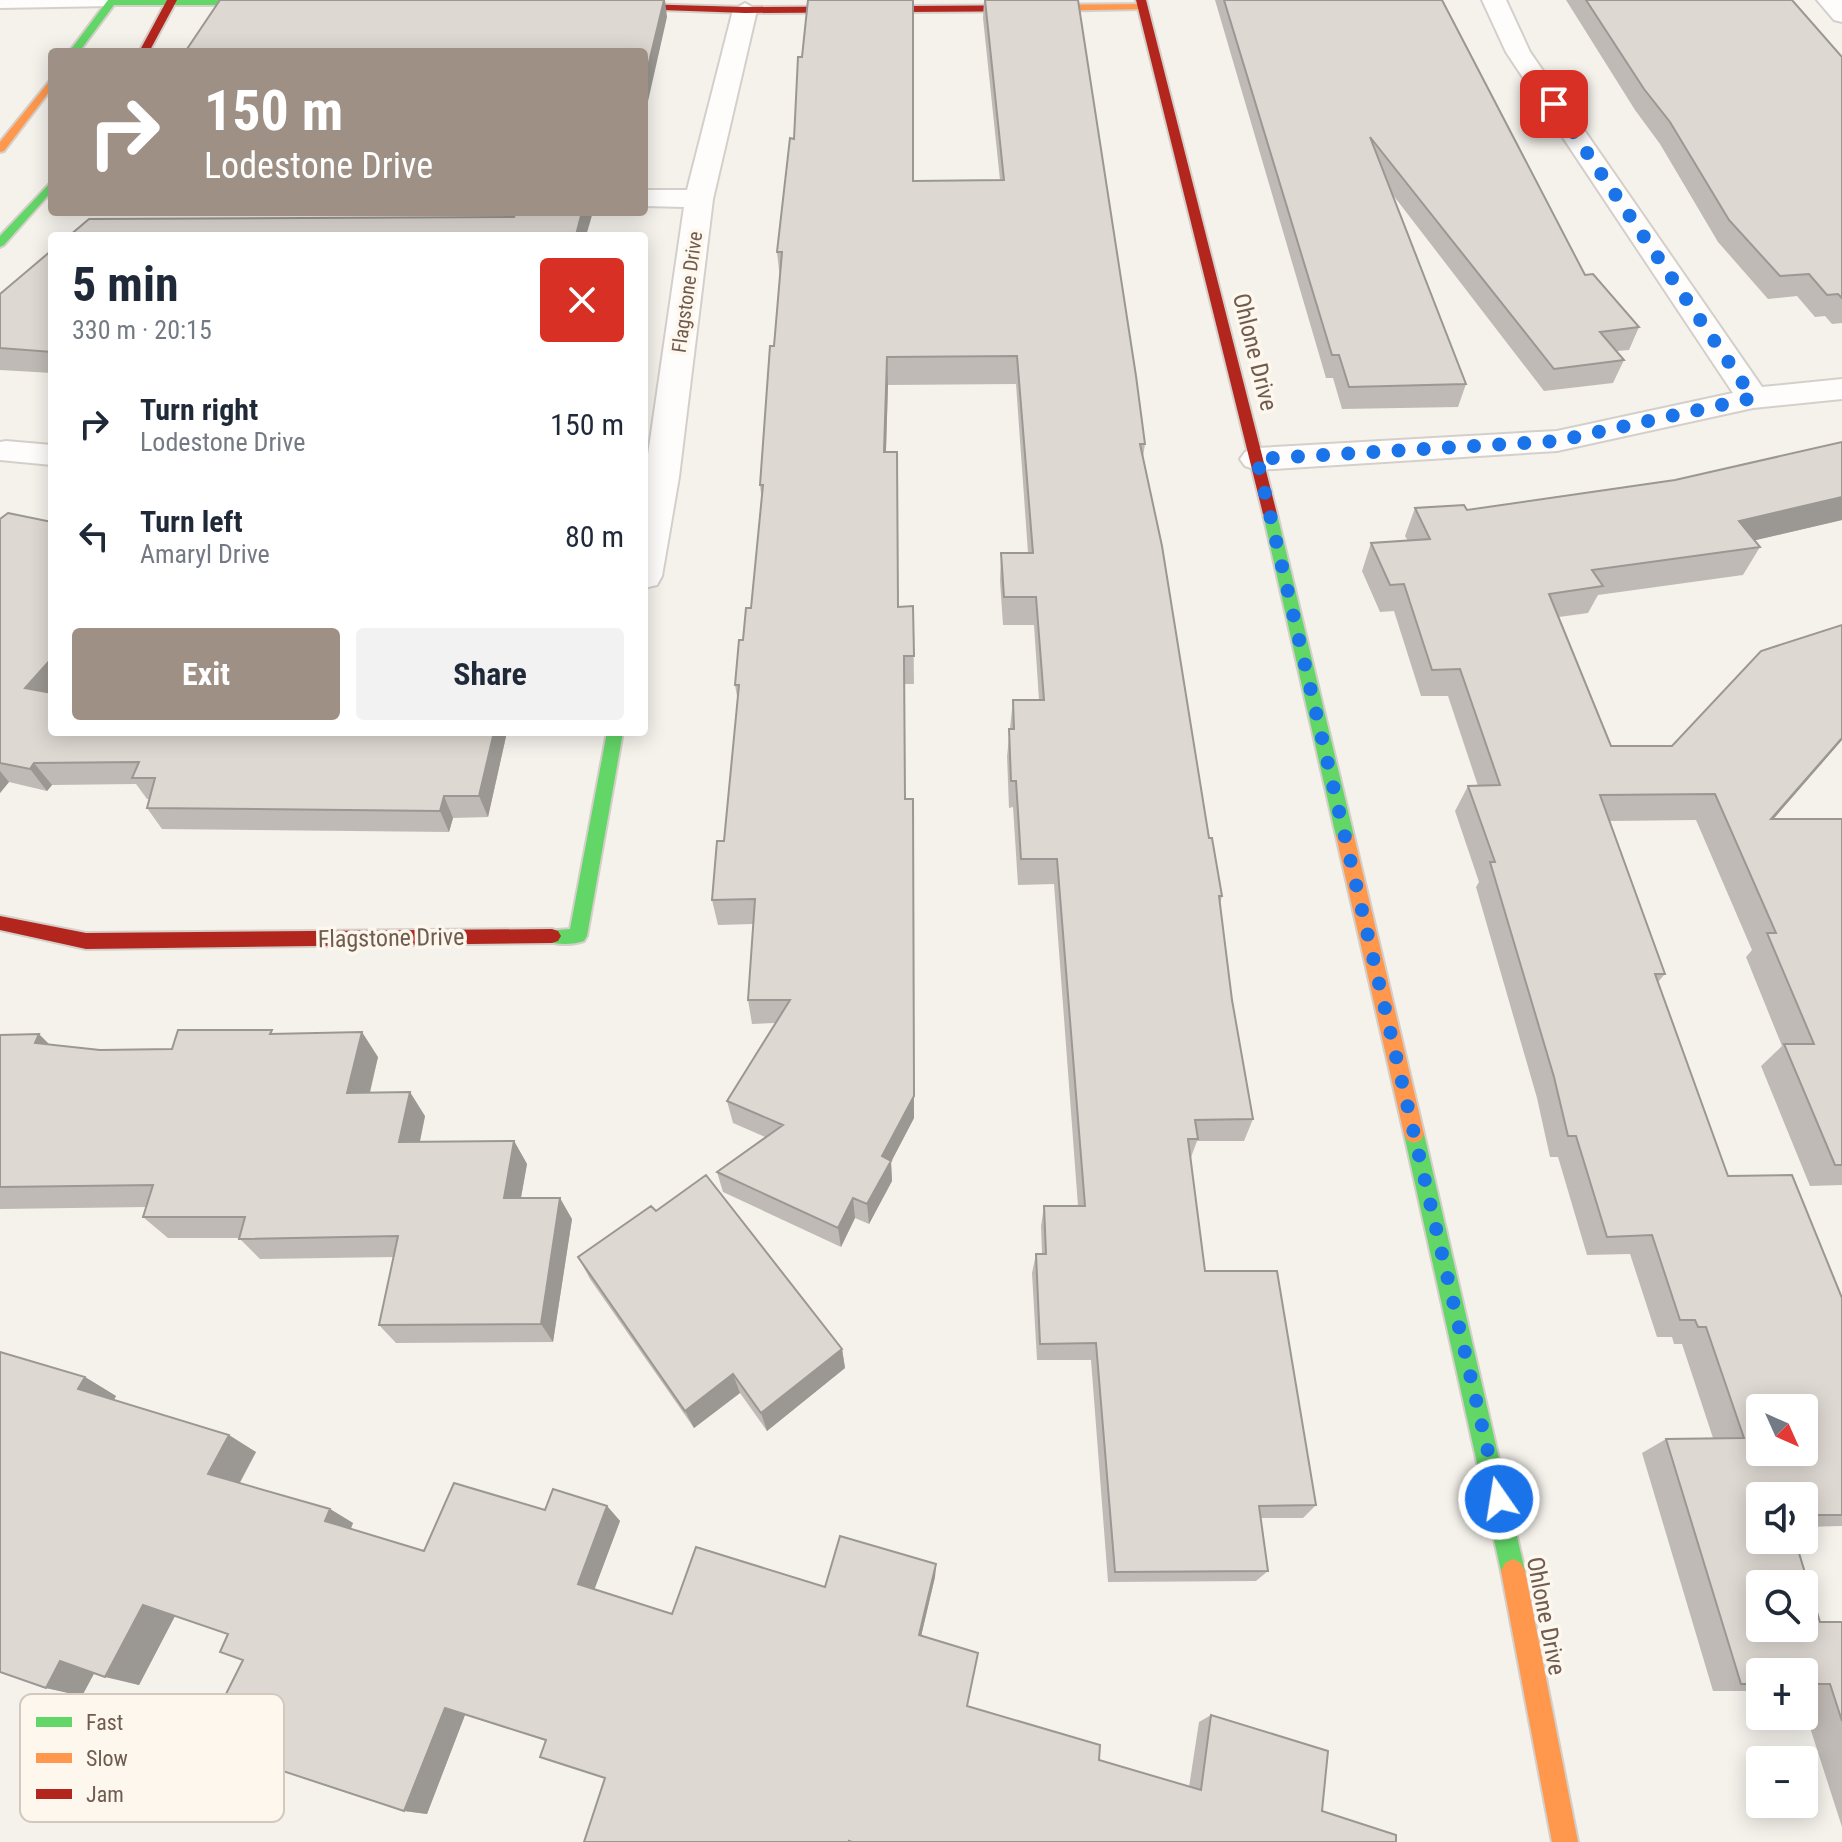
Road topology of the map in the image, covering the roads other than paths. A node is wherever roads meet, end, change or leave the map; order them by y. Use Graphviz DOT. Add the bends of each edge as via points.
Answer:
graph roads {
  1 [pos="1494,0"];
  2 [pos="1829,0"];
  3 [pos="112,1"];
  4 [pos="171,1"];
  5 [pos="302,2"];
  6 [pos="0,4"];
  7 [pos="586,4"];
  8 [pos="1142,4"];
  9 [pos="17,7"];
  10 [pos="745,10"];
  11 [pos="1842,15"];
  12 [pos="77,48"];
  13 [pos="146,48"];
  14 [pos="48,86"];
  15 [pos="0,149"];
  16 [pos="48,189"];
  17 [pos="648,198"];
  18 [pos="699,199"];
  19 [pos="0,243"];
  20 [pos="1842,389"];
  21 [pos="1753,398"];
  22 [pos="6,451"];
  23 [pos="48,455"];
  24 [pos="1257,459"];
  25 [pos="653,477"];
  26 [pos="648,532"];
  27 [pos="614,736"];
  28 [pos="0,923"];
  29 [pos="1565,1842"];
  1 -- 21 [label="street" via="1518,52"];
  2 -- 11 [label="street"];
  3 -- 4 [label="street"];
  3 -- 9 [label="lane"];
  3 -- 12 [label="street"];
  4 -- 5 [label="street"];
  4 -- 13 [label="street"];
  6 -- 9 [label="lane"];
  7 -- 10 [label="street"];
  8 -- 10 [label="street"];
  8 -- 24 [label="street, Ohlone Drive"];
  10 -- 18 [label="street, Flagstone Drive"];
  14 -- 15 [label="street"];
  16 -- 19 [label="street"];
  17 -- 18 [label="street"];
  18 -- 25 [label="street, Flagstone Drive"];
  20 -- 21 [label="street"];
  21 -- 24 [label="street" via="1557,441"];
  22 -- 23 [label="street"];
  24 -- 29 [label="street, Ohlone Drive" via="1499,1499"];
  25 -- 26 [label="street, Flagstone Drive"];
  27 -- 28 [label="street, Flagstone Drive" via="578,936 86,941"];
}
